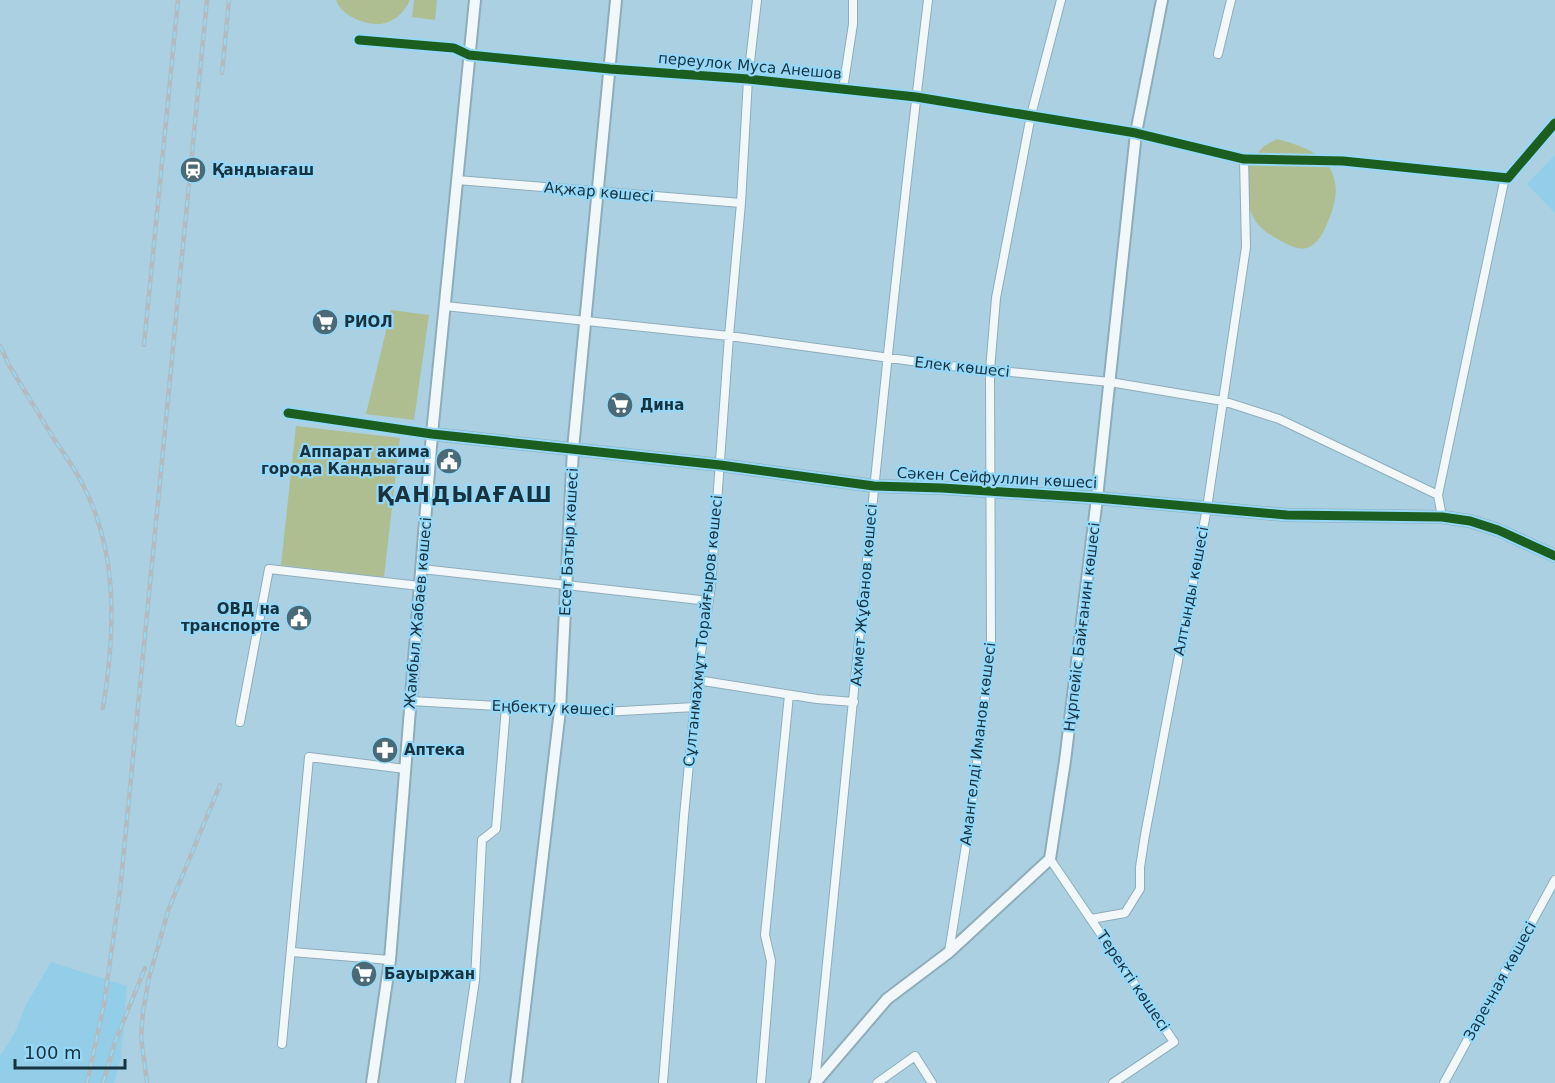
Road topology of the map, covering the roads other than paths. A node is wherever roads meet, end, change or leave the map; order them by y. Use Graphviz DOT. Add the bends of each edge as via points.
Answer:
graph roads {
  1 [pos="475,0"];
  2 [pos="616,0"];
  3 [pos="757,0"];
  4 [pos="853,0"];
  5 [pos="928,0"];
  6 [pos="1060,0"];
  7 [pos="1162,0"];
  8 [pos="1231,0"];
  9 [pos="359,40"];
  10 [pos="1218,54"];
  11 [pos="470,55"];
  12 [pos="610,69"];
  13 [pos="748,79"];
  14 [pos="843,89"];
  15 [pos="916,97"];
  16 [pos="1031,115"];
  17 [pos="1555,123"];
  18 [pos="1136,133"];
  19 [pos="1244,159"];
  20 [pos="1505,177"];
  21 [pos="457,180"];
  22 [pos="598,192"];
  23 [pos="741,203"];
  24 [pos="445,306"];
  25 [pos="585,320"];
  26 [pos="729,336"];
  27 [pos="889,359"];
  28 [pos="990,370"];
  29 [pos="1110,382"];
  30 [pos="1223,401"];
  31 [pos="288,413"];
  32 [pos="432,434"];
  33 [pos="573,449"];
  34 [pos="720,465"];
  35 [pos="874,486"];
  36 [pos="989,491"];
  37 [pos="1438,495"];
  38 [pos="1097,498"];
  39 [pos="1207,508"];
  40 [pos="1442,517"];
  41 [pos="1555,556"];
  42 [pos="422,569"];
  43 [pos="568,584"];
  44 [pos="420,586"];
  45 [pos="710,601"];
  46 [pos="697,680"];
  47 [pos="789,695"];
  48 [pos="411,701"];
  49 [pos="854,702"];
  50 [pos="506,707"];
  51 [pos="695,707"];
  52 [pos="560,710"];
  53 [pos="240,722"];
  54 [pos="405,769"];
  55 [pos="1050,859"];
  56 [pos="1555,880"];
  57 [pos="1091,919"];
  58 [pos="292,952"];
  59 [pos="948,953"];
  60 [pos="390,960"];
  61 [pos="282,1044"];
  62 [pos="372,1083"];
  63 [pos="460,1083"];
  64 [pos="516,1083"];
  65 [pos="663,1083"];
  66 [pos="761,1083"];
  67 [pos="815,1083"];
  68 [pos="877,1083"];
  69 [pos="932,1083"];
  70 [pos="1113,1083"];
  71 [pos="1444,1083"];
  1 -- 11 [label="street, Жамбыл Жабаев көшесі"];
  2 -- 12 [label="street, Есет Батыр көшесі"];
  3 -- 13 [label="street, Сұлтанмахмұт Торайғыров көшесі"];
  4 -- 14 [label="street"];
  5 -- 15 [label="street, Ахмет Жұбанов көшесі"];
  6 -- 16 [label="street, Амангелді Иманов көшесі"];
  7 -- 18 [label="street, Нұрпейіс Байғанин көшесі"];
  8 -- 10 [label="street"];
  9 -- 11 [label="street, переулок Муса Анешов" via="444,46"];
  11 -- 12 [label="street, переулок Муса Анешов"];
  11 -- 21 [label="street, Жамбыл Жабаев көшесі"];
  12 -- 13 [label="street, переулок Муса Анешов"];
  12 -- 22 [label="street, Есет Батыр көшесі"];
  13 -- 14 [label="street, переулок Муса Анешов"];
  13 -- 23 [label="street, Сұлтанмахмұт Торайғыров көшесі"];
  14 -- 15 [label="street, переулок Муса Анешов"];
  15 -- 16 [label="street, переулок Муса Анешов"];
  15 -- 27 [label="street, Ахмет Жұбанов көшесі"];
  16 -- 18 [label="street, переулок Муса Анешов"];
  16 -- 28 [label="street, Амангелді Иманов көшесі" via="996,298"];
  17 -- 20 [label="street"];
  18 -- 19 [label="street, переулок Муса Анешов"];
  18 -- 29 [label="street, Нұрпейіс Байғанин көшесі"];
  19 -- 20 [label="street, переулок Муса Анешов" via="1343,161"];
  19 -- 30 [label="street, Алтынды көшесі" via="1246,247"];
  20 -- 37 [label="street"];
  21 -- 22 [label="street, Ақжар көшесі"];
  21 -- 24 [label="street, Жамбыл Жабаев көшесі"];
  22 -- 23 [label="street, Ақжар көшесі"];
  22 -- 25 [label="street, Есет Батыр көшесі"];
  23 -- 26 [label="street, Сұлтанмахмұт Торайғыров көшесі"];
  24 -- 25 [label="street, Елек көшесі"];
  24 -- 32 [label="street, Жамбыл Жабаев көшесі"];
  25 -- 26 [label="street, Елек көшесі"];
  25 -- 33 [label="street, Есет Батыр көшесі"];
  26 -- 27 [label="street, Елек көшесі"];
  26 -- 34 [label="street, Сұлтанмахмұт Торайғыров көшесі"];
  27 -- 28 [label="street, Елек көшесі"];
  27 -- 35 [label="street, Ахмет Жұбанов көшесі"];
  28 -- 29 [label="street, Елек көшесі"];
  28 -- 36 [label="street, Амангелді Иманов көшесі"];
  29 -- 30 [label="street, Елек көшесі"];
  29 -- 38 [label="street, Нұрпейіс Байғанин көшесі"];
  30 -- 37 [label="street, Елек көшесі" via="1279,419"];
  30 -- 39 [label="street, Алтынды көшесі"];
  31 -- 32 [label="street"];
  32 -- 33 [label="street, Сәкен Сейфуллин көшесі"];
  32 -- 42 [label="street, Жамбыл Жабаев көшесі"];
  33 -- 34 [label="street, Сәкен Сейфуллин көшесі"];
  33 -- 43 [label="street, Есет Батыр көшесі"];
  34 -- 35 [label="street, Сәкен Сейфуллин көшесі"];
  34 -- 45 [label="street, Сұлтанмахмұт Торайғыров көшесі"];
  35 -- 36 [label="street, Сәкен Сейфуллин көшесі"];
  35 -- 49 [label="street, Ахмет Жұбанов көшесі"];
  36 -- 38 [label="street, Сәкен Сейфуллин көшесі"];
  36 -- 59 [label="street, Амангелді Иманов көшесі" via="991,647"];
  37 -- 40 [label="street"];
  38 -- 39 [label="street, Сәкен Сейфуллин көшесі"];
  38 -- 55 [label="street, Нұрпейіс Байғанин көшесі"];
  39 -- 40 [label="street, Сәкен Сейфуллин көшесі" via="1287,515"];
  39 -- 57 [label="street, Алтынды көшесі" via="1145,835 1140,889 1125,913"];
  40 -- 41 [label="street, Сәкен Сейфуллин көшесі" via="1470,520"];
  42 -- 43 [label="street"];
  42 -- 44 [label="street, Жамбыл Жабаев көшесі"];
  43 -- 45 [label="street"];
  43 -- 52 [label="street, Есет Батыр көшесі"];
  44 -- 48 [label="street, Жамбыл Жабаев көшесі"];
  44 -- 53 [label="street" via="269,569"];
  45 -- 46 [label="street, Сұлтанмахмұт Торайғыров көшесі"];
  46 -- 47 [label="street"];
  46 -- 51 [label="street, Сұлтанмахмұт Торайғыров көшесі"];
  47 -- 49 [label="street"];
  47 -- 66 [label="street" via="765,935 771,962"];
  48 -- 50 [label="street, Еңбекту көшесі"];
  48 -- 54 [label="street, Жамбыл Жабаев көшесі"];
  49 -- 67 [label="street, Ахмет Жұбанов көшесі"];
  50 -- 52 [label="street, Еңбекту көшесі"];
  50 -- 63 [label="street" via="496,829 482,840 475,980"];
  51 -- 52 [label="street, Еңбекту көшесі"];
  51 -- 65 [label="street, Сұлтанмахмұт Торайғыров көшесі"];
  52 -- 64 [label="street, Есет Батыр көшесі"];
  54 -- 58 [label="street" via="309,757"];
  54 -- 60 [label="street, Жамбыл Жабаев көшесі"];
  55 -- 57 [label="street, Теректі көшесі"];
  55 -- 59 [label="street"];
  56 -- 71 [label="street, Заречная көшесі"];
  57 -- 70 [label="street, Теректі көшесі" via="1174,1042"];
  58 -- 60 [label="street"];
  58 -- 61 [label="street"];
  59 -- 67 [label="street" via="887,999"];
  60 -- 62 [label="street, Жамбыл Жабаев көшесі"];
  68 -- 69 [label="street" via="915,1056"];
}
